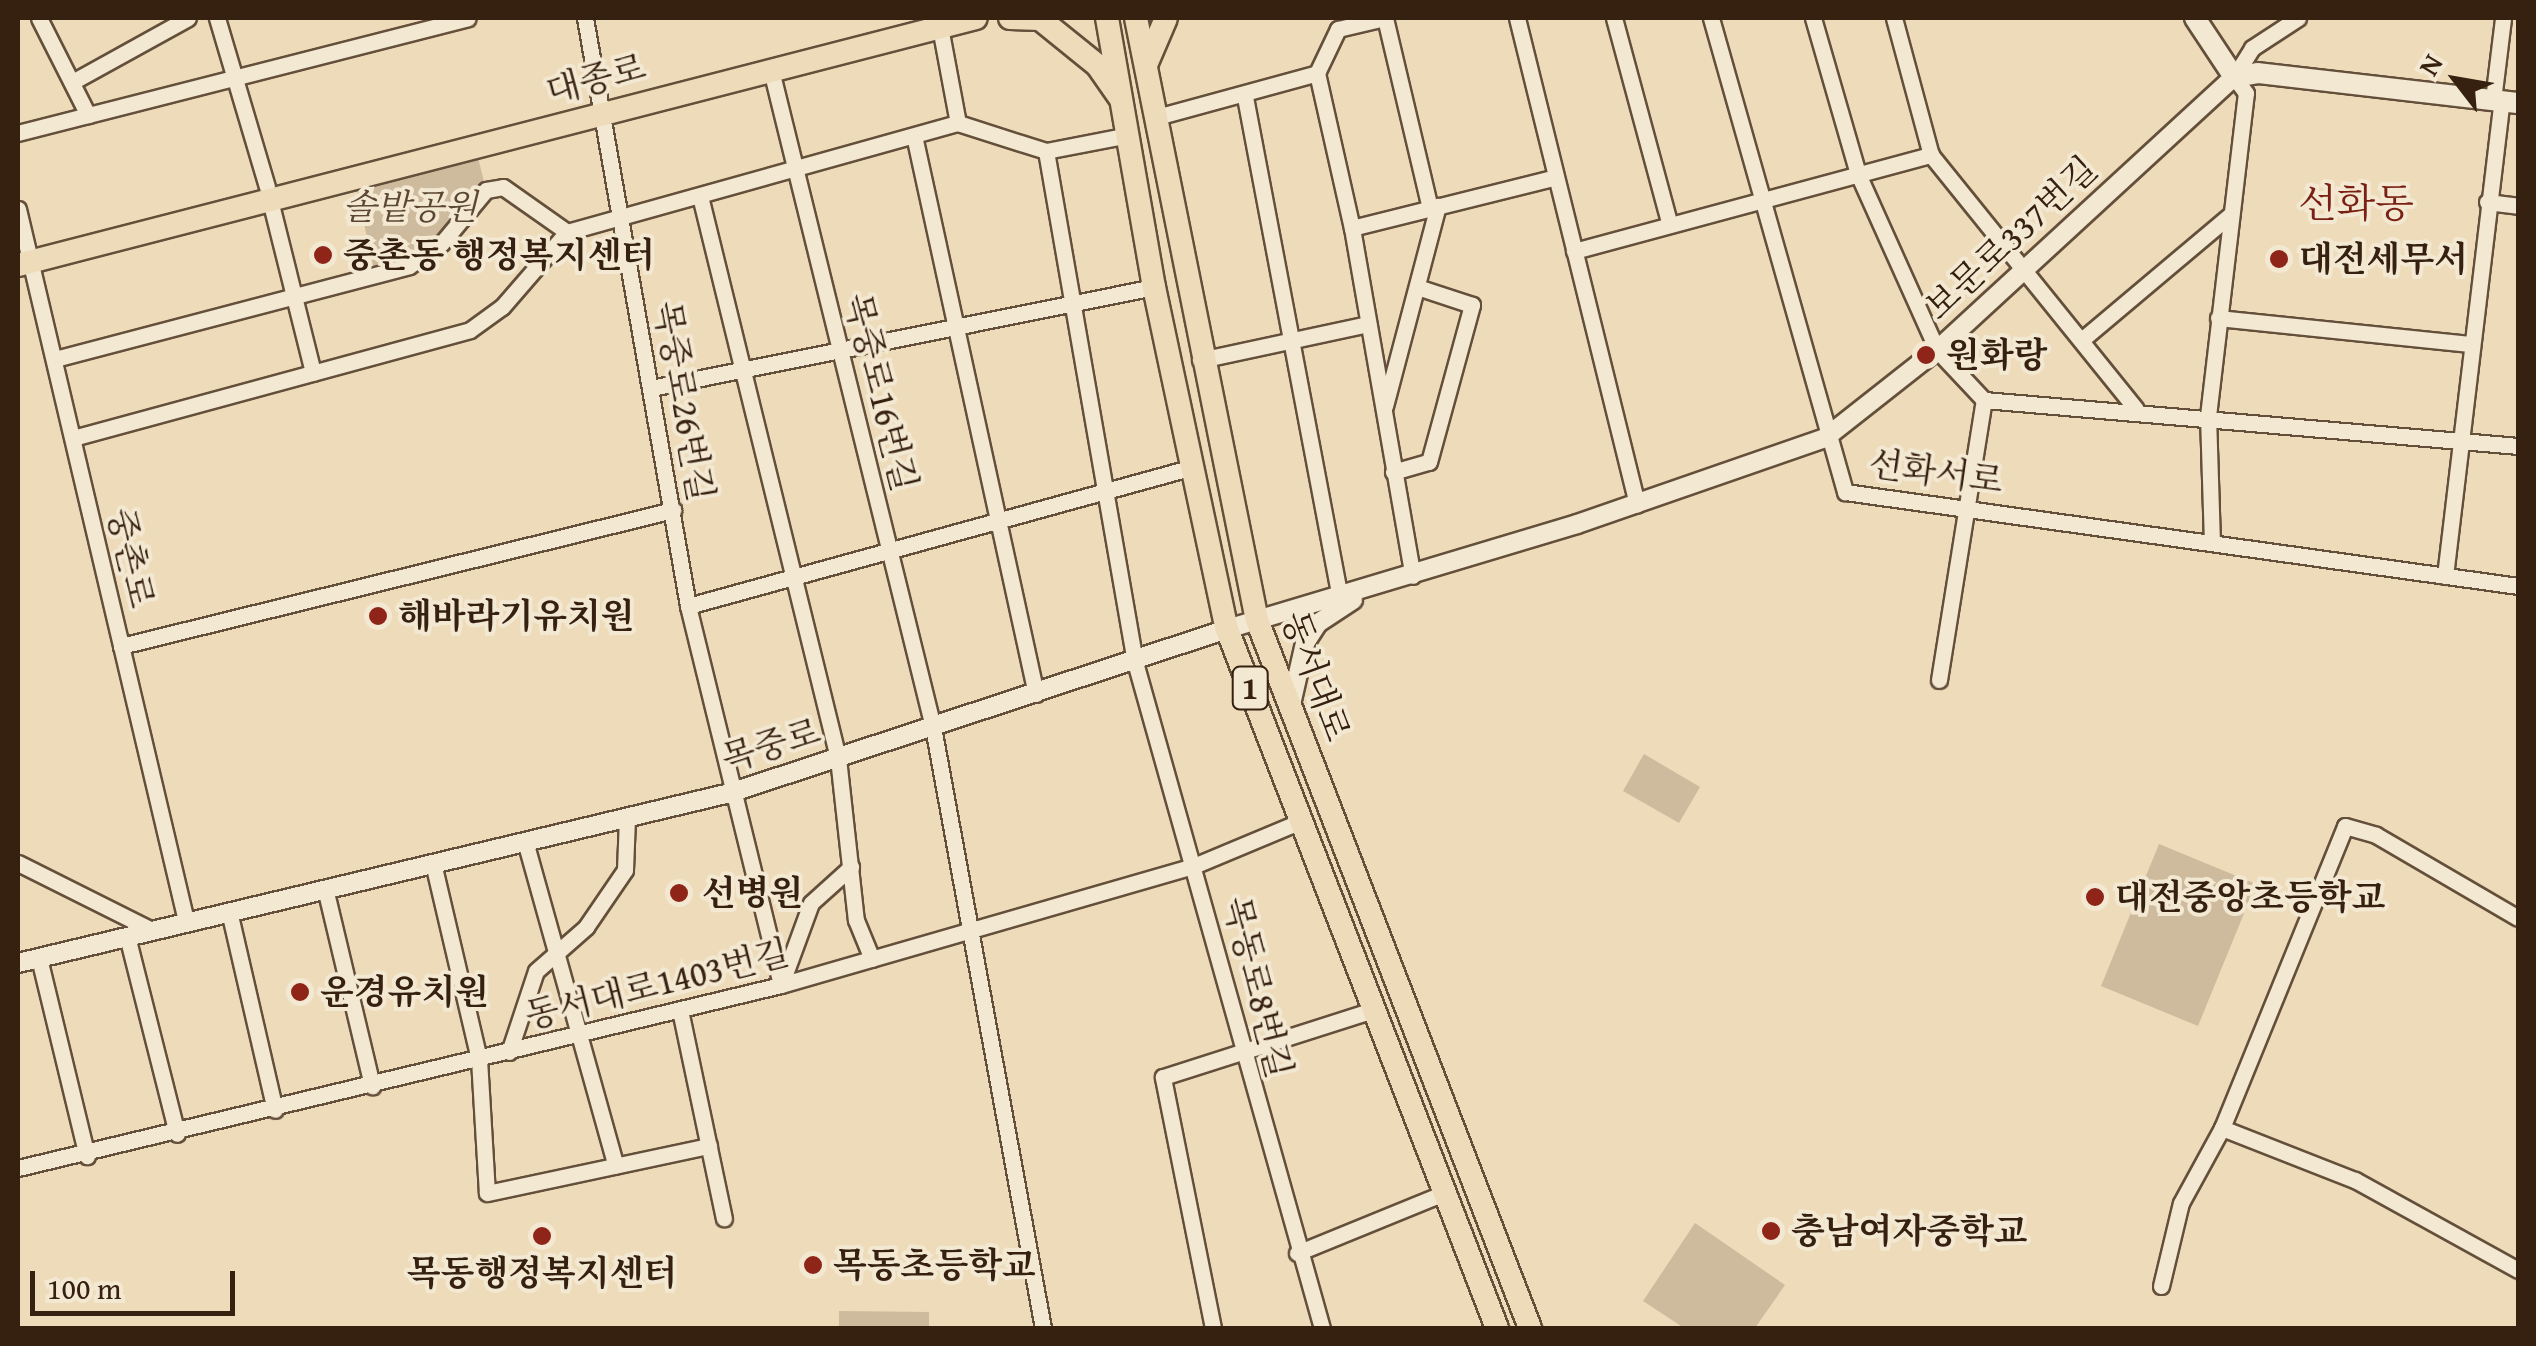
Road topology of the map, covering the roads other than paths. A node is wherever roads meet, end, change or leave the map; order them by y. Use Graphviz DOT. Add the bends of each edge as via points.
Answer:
graph roads {
  1 [pos="39,18"];
  2 [pos="188,18"];
  3 [pos="217,18"];
  4 [pos="468,18"];
  5 [pos="585,18"];
  6 [pos="976,18"];
  7 [pos="1010,18"];
  8 [pos="1108,18"];
  9 [pos="1136,18"];
  10 [pos="1166,18"];
  11 [pos="1384,18"];
  12 [pos="1517,18"];
  13 [pos="1614,18"];
  14 [pos="1710,18"];
  15 [pos="1813,18"];
  16 [pos="1894,18"];
  17 [pos="2195,18"];
  18 [pos="2298,18"];
  19 [pos="2502,18"];
  20 [pos="935,22"];
  21 [pos="1337,24"];
  22 [pos="771,70"];
  23 [pos="1317,73"];
  24 [pos="1144,74"];
  25 [pos="2234,77"];
  26 [pos="235,78"];
  27 [pos="74,81"];
  28 [pos="1245,97"];
  29 [pos="2505,101"];
  30 [pos="1124,103"];
  31 [pos="604,107"];
  32 [pos="88,115"];
  33 [pos="1153,118"];
  34 [pos="958,124"];
  35 [pos="18,134"];
  36 [pos="1129,135"];
  37 [pos="915,140"];
  38 [pos="1046,151"];
  39 [pos="1931,155"];
  40 [pos="796,171"];
  41 [pos="1858,174"];
  42 [pos="1556,177"];
  43 [pos="269,194"];
  44 [pos="700,196"];
  45 [pos="1760,201"];
  46 [pos="2487,202"];
  47 [pos="2518,206"];
  48 [pos="1434,207"];
  49 [pos="18,209"];
  50 [pos="2230,214"];
  51 [pos="622,216"];
  52 [pos="1670,225"];
  53 [pos="1352,228"];
  54 [pos="567,232"];
  55 [pos="1574,251"];
  56 [pos="24,257"];
  57 [pos="2027,267"];
  58 [pos="1154,287"];
  59 [pos="1417,287"];
  60 [pos="294,296"];
  61 [pos="1073,303"];
  62 [pos="2218,318"];
  63 [pos="1368,324"];
  64 [pos="956,327"];
  65 [pos="2084,338"];
  66 [pos="1293,340"];
  67 [pos="2470,344"];
  68 [pos="840,350"];
  69 [pos="1936,350"];
  70 [pos="55,360"];
  71 [pos="1200,360"];
  72 [pos="743,370"];
  73 [pos="313,373"];
  74 [pos="651,388"];
  75 [pos="1984,400"];
  76 [pos="2136,409"];
  77 [pos="1383,414"];
  78 [pos="2208,416"];
  79 [pos="73,438"];
  80 [pos="1825,438"];
  81 [pos="2460,440"];
  82 [pos="2518,446"];
  83 [pos="1193,467"];
  84 [pos="1393,472"];
  85 [pos="1107,491"];
  86 [pos="1636,504"];
  87 [pos="1966,509"];
  88 [pos="673,510"];
  89 [pos="998,521"];
  90 [pos="2212,543"];
  91 [pos="889,551"];
  92 [pos="1413,576"];
  93 [pos="2445,576"];
  94 [pos="793,577"];
  95 [pos="2518,586"];
  96 [pos="1377,587"];
  97 [pos="1340,598"];
  98 [pos="688,606"];
  99 [pos="1257,620"];
  100 [pos="1227,629"];
  101 [pos="121,646"];
  102 [pos="1134,662"];
  103 [pos="1939,680"];
  104 [pos="1036,694"];
  105 [pos="1290,710"];
  106 [pos="933,727"];
  107 [pos="838,758"];
  108 [pos="730,793"];
  109 [pos="627,817"];
  110 [pos="1302,822"];
  111 [pos="525,841"];
  112 [pos="18,863"];
  113 [pos="433,863"];
  114 [pos="1196,865"];
  115 [pos="851,867"];
  116 [pos="325,888"];
  117 [pos="229,911"];
  118 [pos="2518,918"];
  119 [pos="186,922"];
  120 [pos="152,930"];
  121 [pos="971,930"];
  122 [pos="128,936"];
  123 [pos="558,950"];
  124 [pos="39,958"];
  125 [pos="872,959"];
  126 [pos="18,963"];
  127 [pos="780,985"];
  128 [pos="680,1010"];
  129 [pos="1370,1011"];
  130 [pos="583,1034"];
  131 [pos="509,1052"];
  132 [pos="1243,1052"];
  133 [pos="479,1059"];
  134 [pos="372,1086"];
  135 [pos="274,1110"];
  136 [pos="2222,1128"];
  137 [pos="177,1134"];
  138 [pos="709,1146"];
  139 [pos="87,1156"];
  140 [pos="616,1166"];
  141 [pos="18,1168"];
  142 [pos="1444,1193"];
  143 [pos="724,1218"];
  144 [pos="1297,1253"];
  145 [pos="2518,1270"];
  146 [pos="2161,1286"];
  147 [pos="1042,1328"];
  148 [pos="1213,1328"];
  149 [pos="1322,1328"];
  150 [pos="1497,1328"];
  151 [pos="1530,1328"];
  1 -- 27 [label="street"];
  2 -- 27 [label="street"];
  3 -- 26 [label="street"];
  4 -- 26 [label="street"];
  5 -- 31 [label="street, 목중로26번길"];
  6 -- 20 [label="main road, 대종로"];
  7 -- 30 [label="main road" via="1040,19 1070,41 1097,64"];
  8 -- 30 [label="main road, 동서대로 / 1"];
  9 -- 24 [label="main road, 동서대로 / 1"];
  10 -- 24 [label="main road"];
  11 -- 21 [label="street"];
  11 -- 48 [label="street"];
  12 -- 42 [label="street"];
  13 -- 52 [label="street"];
  14 -- 45 [label="street"];
  15 -- 41 [label="street"];
  16 -- 39 [label="street"];
  17 -- 25 [label="main road"];
  18 -- 25 [label="street" via="2252,48"];
  19 -- 29 [label="street"];
  20 -- 22 [label="main road, 대종로"];
  20 -- 31 [label="main road, 대종로"];
  20 -- 34 [label="street"];
  21 -- 23 [label="street"];
  22 -- 31 [label="main road, 대종로"];
  22 -- 40 [label="street, 목중로16번길"];
  23 -- 28 [label="street"];
  23 -- 53 [label="street"];
  24 -- 33 [label="main road, 동서대로 / 1"];
  25 -- 29 [label="main road" via="2258,73"];
  25 -- 50 [label="street" via="2246,93"];
  25 -- 57 [label="street, 보문로337번길"];
  26 -- 32 [label="street"];
  26 -- 43 [label="street"];
  27 -- 32 [label="street"];
  28 -- 33 [label="street"];
  28 -- 66 [label="street"];
  29 -- 46 [label="street"];
  30 -- 36 [label="main road, 동서대로 / 1"];
  31 -- 43 [label="main road, 대종로"];
  31 -- 51 [label="street, 목중로26번길"];
  32 -- 35 [label="street"];
  33 -- 71 [label="main road, 동서대로 / 1"];
  34 -- 37 [label="street"];
  34 -- 38 [label="street"];
  36 -- 38 [label="street"];
  36 -- 58 [label="main road, 동서대로 / 1"];
  37 -- 40 [label="street"];
  37 -- 64 [label="street"];
  38 -- 61 [label="street, 목동로8번길"];
  39 -- 41 [label="street"];
  39 -- 57 [label="street"];
  40 -- 44 [label="street"];
  40 -- 68 [label="street, 목중로16번길"];
  41 -- 45 [label="street"];
  41 -- 69 [label="street"];
  42 -- 48 [label="street"];
  42 -- 55 [label="street"];
  43 -- 56 [label="main road, 대종로"];
  43 -- 60 [label="street"];
  44 -- 51 [label="street"];
  44 -- 72 [label="street"];
  45 -- 52 [label="street"];
  45 -- 80 [label="street"];
  46 -- 47 [label="street"];
  46 -- 67 [label="street"];
  48 -- 53 [label="street"];
  48 -- 59 [label="street"];
  49 -- 56 [label="street, 중촌로"];
  50 -- 62 [label="street"];
  50 -- 65 [label="street"];
  51 -- 54 [label="street"];
  51 -- 74 [label="street, 목중로26번길"];
  52 -- 55 [label="street"];
  53 -- 63 [label="street"];
  54 -- 60 [label="street" via="503,187 486,190 441,244 409,266"];
  54 -- 73 [label="street" via="502,307 470,330"];
  55 -- 86 [label="street"];
  56 -- 70 [label="street, 중촌로"];
  57 -- 65 [label="street"];
  57 -- 69 [label="street, 보문로337번길"];
  58 -- 61 [label="street"];
  58 -- 83 [label="main road, 동서대로 / 1"];
  59 -- 77 [label="street"];
  59 -- 84 [label="street" via="1472,304 1430,462"];
  60 -- 70 [label="street"];
  60 -- 73 [label="street"];
  61 -- 64 [label="street"];
  61 -- 85 [label="street, 목동로8번길"];
  62 -- 67 [label="street"];
  62 -- 78 [label="street"];
  63 -- 66 [label="street"];
  63 -- 77 [label="street"];
  64 -- 68 [label="street"];
  64 -- 89 [label="street"];
  65 -- 76 [label="street"];
  66 -- 71 [label="street"];
  66 -- 97 [label="street"];
  67 -- 81 [label="street"];
  68 -- 72 [label="street"];
  68 -- 91 [label="street, 목중로16번길"];
  69 -- 75 [label="street"];
  69 -- 80 [label="street, 보문로337번길"];
  70 -- 79 [label="street, 중촌로"];
  71 -- 99 [label="main road, 동서대로 / 1"];
  72 -- 74 [label="street"];
  72 -- 94 [label="street"];
  73 -- 79 [label="street"];
  74 -- 88 [label="street, 목중로26번길"];
  75 -- 76 [label="street"];
  75 -- 87 [label="street"];
  76 -- 78 [label="street"];
  77 -- 84 [label="street"];
  78 -- 81 [label="street"];
  78 -- 90 [label="street"];
  79 -- 101 [label="street, 중촌로"];
  80 -- 86 [label="street, 선화서로"];
  80 -- 87 [label="street, 선화서로" via="1845,492"];
  81 -- 82 [label="street"];
  81 -- 93 [label="street"];
  83 -- 85 [label="street"];
  83 -- 100 [label="main road, 동서대로 / 1"];
  84 -- 92 [label="street"];
  85 -- 89 [label="street"];
  85 -- 102 [label="street, 목동로8번길"];
  86 -- 92 [label="street, 선화서로"];
  87 -- 90 [label="street, 선화서로"];
  87 -- 103 [label="street"];
  88 -- 98 [label="street, 목중로26번길"];
  88 -- 101 [label="street"];
  89 -- 91 [label="street"];
  89 -- 104 [label="street"];
  90 -- 93 [label="street, 선화서로"];
  91 -- 94 [label="street"];
  91 -- 106 [label="street, 목중로16번길"];
  92 -- 96 [label="street, 선화서로"];
  93 -- 95 [label="street, 선화서로"];
  94 -- 98 [label="street"];
  94 -- 107 [label="street"];
  96 -- 97 [label="street, 선화서로"];
  96 -- 105 [label="street" via="1318,622 1302,648"];
  97 -- 99 [label="street, 선화서로"];
  98 -- 108 [label="street, 목중로26번길"];
  99 -- 100 [label="street, 선화서로"];
  99 -- 105 [label="main road, 동서대로 / 1"];
  100 -- 102 [label="street, 목중로"];
  100 -- 110 [label="main road, 동서대로 / 1"];
  101 -- 119 [label="street, 중촌로"];
  102 -- 104 [label="street, 목중로"];
  102 -- 114 [label="street, 목동로8번길"];
  104 -- 106 [label="street, 목중로"];
  105 -- 151 [label="main road, 동서대로 / 1"];
  106 -- 107 [label="street, 목중로"];
  106 -- 121 [label="street, 목중로16번길"];
  107 -- 108 [label="street, 목중로"];
  107 -- 115 [label="street"];
  108 -- 109 [label="street, 목중로"];
  108 -- 127 [label="street, 목중로26번길"];
  109 -- 111 [label="street, 목중로"];
  109 -- 123 [label="street" via="625,870 586,927"];
  110 -- 114 [label="street, 동서대로1403번길"];
  110 -- 129 [label="main road, 동서대로 / 1"];
  111 -- 113 [label="street, 목중로"];
  111 -- 123 [label="street"];
  112 -- 120 [label="street"];
  113 -- 116 [label="street, 목중로"];
  113 -- 133 [label="street"];
  114 -- 121 [label="street, 동서대로1403번길"];
  114 -- 132 [label="street, 목동로8번길"];
  115 -- 125 [label="street" via="856,920"];
  115 -- 127 [label="street" via="811,903"];
  116 -- 117 [label="street, 목중로"];
  116 -- 134 [label="street"];
  117 -- 119 [label="street, 목중로"];
  117 -- 135 [label="street"];
  118 -- 136 [label="street" via="2376,835 2345,826"];
  119 -- 120 [label="street, 목중로"];
  120 -- 122 [label="street, 목중로"];
  121 -- 125 [label="street, 동서대로1403번길"];
  121 -- 147 [label="street, 목중로16번길"];
  122 -- 124 [label="street, 목중로"];
  122 -- 137 [label="street"];
  123 -- 130 [label="street"];
  123 -- 131 [label="street" via="536,971"];
  124 -- 126 [label="street, 목중로"];
  124 -- 139 [label="street"];
  125 -- 127 [label="street, 동서대로1403번길"];
  127 -- 128 [label="street, 동서대로1403번길"];
  128 -- 130 [label="street, 동서대로1403번길"];
  128 -- 138 [label="street"];
  129 -- 132 [label="street"];
  129 -- 142 [label="main road, 동서대로 / 1"];
  130 -- 131 [label="street, 동서대로1403번길"];
  130 -- 140 [label="street"];
  131 -- 133 [label="street, 동서대로1403번길"];
  132 -- 144 [label="street, 목동로8번길"];
  132 -- 148 [label="street" via="1163,1078"];
  133 -- 134 [label="street, 동서대로1403번길"];
  133 -- 140 [label="street" via="487,1193"];
  134 -- 135 [label="street, 동서대로1403번길"];
  135 -- 137 [label="street, 동서대로1403번길"];
  136 -- 145 [label="street" via="2355,1180"];
  136 -- 146 [label="street" via="2181,1203"];
  137 -- 139 [label="street, 동서대로1403번길"];
  138 -- 140 [label="street"];
  138 -- 143 [label="street"];
  139 -- 141 [label="street, 동서대로1403번길"];
  142 -- 144 [label="street"];
  142 -- 150 [label="main road, 동서대로 / 1"];
  144 -- 149 [label="street, 목동로8번길"];
}
